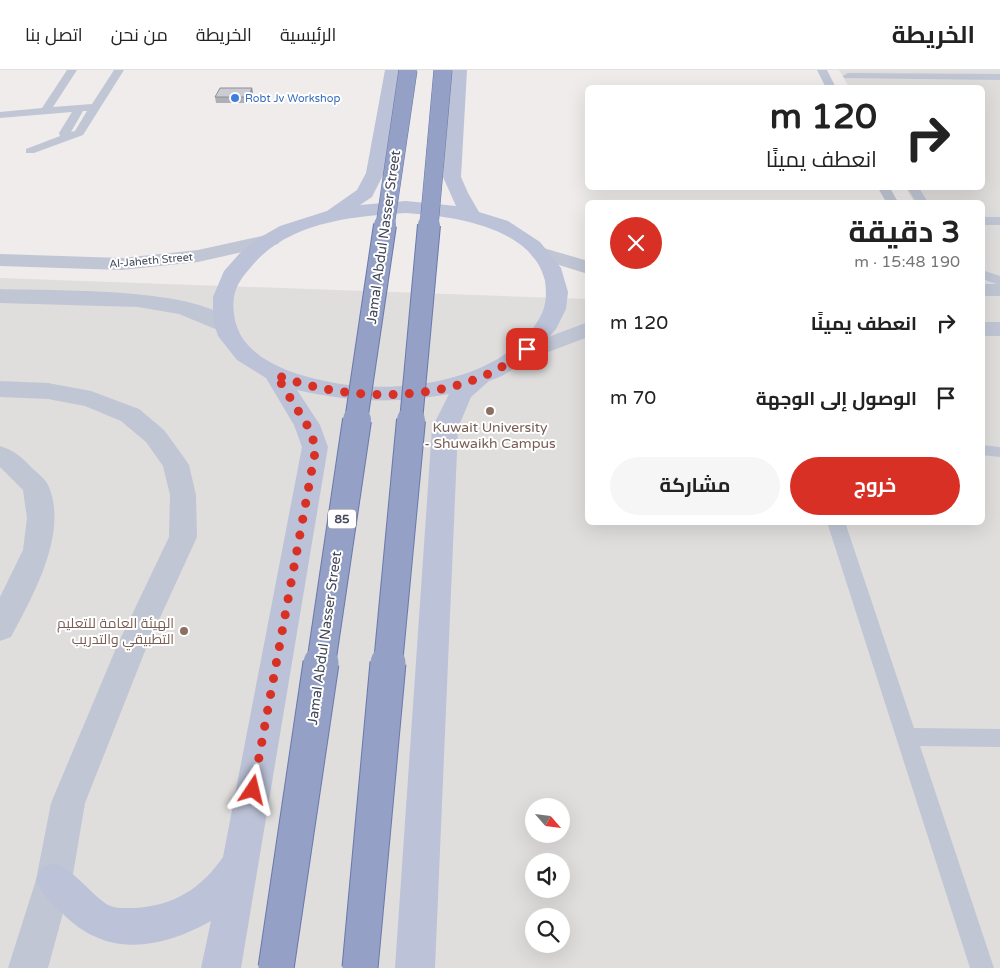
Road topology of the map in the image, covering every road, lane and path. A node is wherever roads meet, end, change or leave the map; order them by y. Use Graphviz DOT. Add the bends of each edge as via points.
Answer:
graph roads {
  1 [pos="72,70"];
  2 [pos="119,70"];
  3 [pos="393,70"];
  4 [pos="408,70"];
  5 [pos="443,70"];
  6 [pos="458,70"];
  7 [pos="822,70"];
  8 [pos="846,73"];
  9 [pos="1000,77"];
  10 [pos="830,85"];
  11 [pos="853,85"];
  12 [pos="80,107"];
  13 [pos="95,107"];
  14 [pos="46,110"];
  15 [pos="0,115"];
  16 [pos="69,138"];
  17 [pos="30,151"];
  18 [pos="331,216"];
  19 [pos="472,216"];
  20 [pos="985,221"];
  21 [pos="1000,221"];
  22 [pos="270,240"];
  23 [pos="540,253"];
  24 [pos="0,260"];
  25 [pos="585,267"];
  26 [pos="985,275"];
  27 [pos="1000,281"];
  28 [pos="985,290"];
  29 [pos="1000,290"];
  30 [pos="0,296"];
  31 [pos="225,326"];
  32 [pos="985,329"];
  33 [pos="1000,329"];
  34 [pos="585,330"];
  35 [pos="519,356"];
  36 [pos="276,375"];
  37 [pos="482,375"];
  38 [pos="0,389"];
  39 [pos="985,450"];
  40 [pos="1000,452"];
  41 [pos="0,455"];
  42 [pos="837,525"];
  43 [pos="2,620"];
  44 [pos="906,737"];
  45 [pos="1000,738"];
  46 [pos="239,866"];
  47 [pos="54,880"];
  48 [pos="28,968"];
  49 [pos="221,968"];
  50 [pos="276,968"];
  51 [pos="360,968"];
  52 [pos="415,968"];
  53 [pos="982,968"];
  1 -- 14 [label="lane"];
  2 -- 13 [label="lane"];
  3 -- 18 [label="main road" via="375,173 364,193"];
  4 -- 50 [label="highway, Jamal Abdul Nasser Street / 85, bridge"];
  5 -- 51 [label="highway, bridge"];
  6 -- 19 [label="main road" via="452,177"];
  7 -- 10 [label="lane"];
  8 -- 9 [label="lane"];
  8 -- 11 [label="lane"];
  12 -- 13 [label="lane"];
  12 -- 14 [label="lane"];
  12 -- 16 [label="lane" via="65,133"];
  13 -- 16 [label="lane" via="79,133"];
  14 -- 15 [label="lane"];
  16 -- 17 [label="lane"];
  18 -- 19 [label="main road" via="360,210 406,207"];
  18 -- 22 [label="main road"];
  19 -- 23 [label="main road" via="503,227 529,242"];
  20 -- 21 [label="lane"];
  22 -- 24 [label="street, Al-Jaheth Street" via="198,256 122,264"];
  22 -- 31 [label="main road" via="247,258 231,278 222,309"];
  23 -- 25 [label="street"];
  23 -- 35 [label="main road" via="550,266 556,284 556,308 543,333"];
  26 -- 27 [label="lane"];
  28 -- 29 [label="street"];
  30 -- 31 [label="street" via="166,304 201,314"];
  31 -- 36 [label="main road" via="246,355"];
  32 -- 33 [label="street"];
  34 -- 35 [label="street"];
  35 -- 37 [label="main road"];
  36 -- 37 [label="main road" via="322,389 376,395 431,390"];
  36 -- 46 [label="main road" via="307,425 316,447"];
  37 -- 52 [label="main road" via="461,393 445,428"];
  38 -- 47 [label="street" via="48,391 91,399 130,415 156,436 176,465 183,495 183,537 132,646 68,803"];
  39 -- 40 [label="lane"];
  41 -- 43 [label="street" via="36,487 41,518 36,550"];
  42 -- 44 [label="lane"];
  44 -- 45 [label="lane"];
  44 -- 53 [label="lane"];
  46 -- 47 [label="main road" via="216,896 181,917 144,926 115,926 99,920"];
  46 -- 49 [label="main road"];
  47 -- 48 [label="street"];
}
